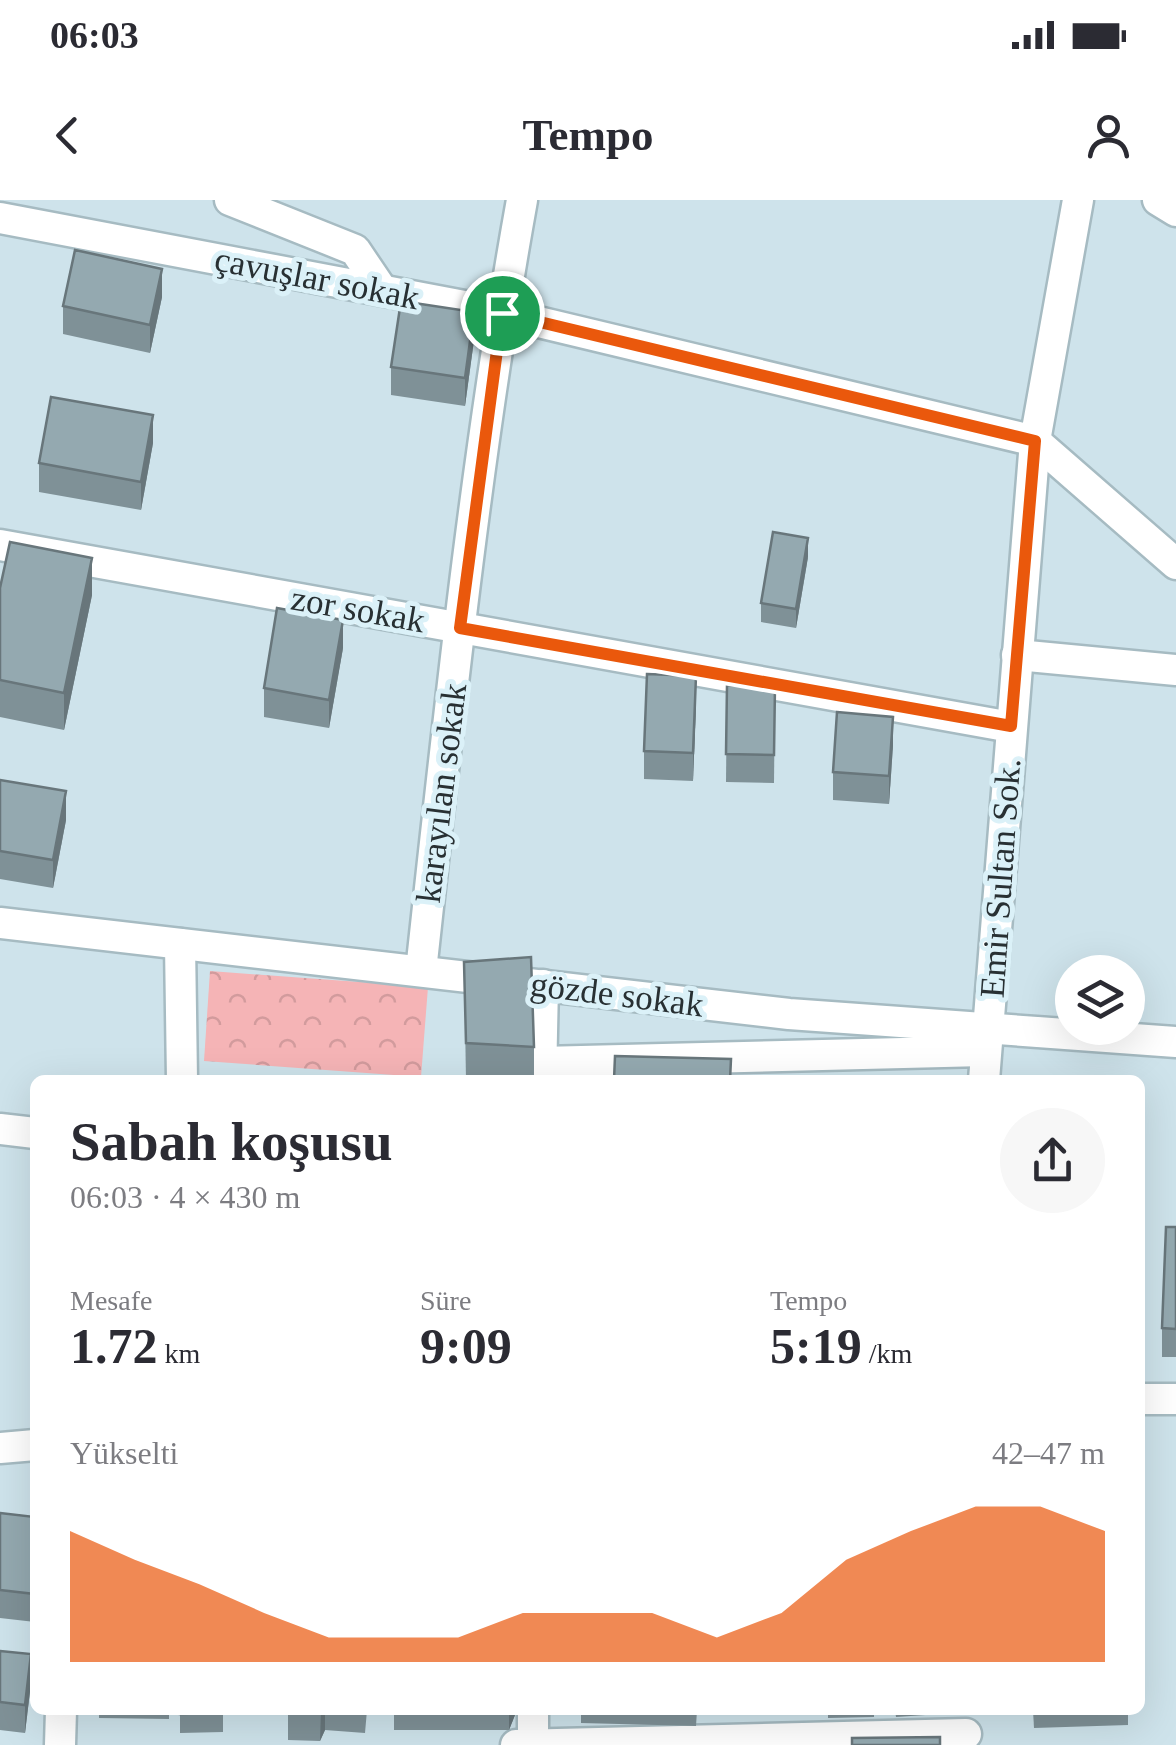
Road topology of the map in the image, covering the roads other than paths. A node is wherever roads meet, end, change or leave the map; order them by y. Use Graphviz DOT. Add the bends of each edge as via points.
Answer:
graph roads {
  1 [pos="230,200"];
  2 [pos="522,200"];
  3 [pos="1078,200"];
  4 [pos="1158,200"];
  5 [pos="1176,210"];
  6 [pos="0,218"];
  7 [pos="382,290"];
  8 [pos="502,313"];
  9 [pos="1035,441"];
  10 [pos="0,546"];
  11 [pos="1176,564"];
  12 [pos="460,628"];
  13 [pos="1017,655"];
  14 [pos="1176,670"];
  15 [pos="1011,726"];
  16 [pos="0,922"];
  17 [pos="180,944"];
  18 [pos="421,971"];
  19 [pos="543,985"];
  20 [pos="1176,1042"];
  21 [pos="986,1053"];
  22 [pos="541,1071"];
  23 [pos="182,1075"];
  24 [pos="0,1129"];
  25 [pos="30,1132"];
  26 [pos="1145,1399"];
  27 [pos="1176,1399"];
  28 [pos="30,1445"];
  29 [pos="0,1448"];
  30 [pos="61,1715"];
  31 [pos="533,1715"];
  32 [pos="966,1730"];
  33 [pos="533,1744"];
  34 [pos="62,1745"];
  35 [pos="516,1745"];
  1 -- 7 [label="street" via="355,250"];
  2 -- 8 [label="street, karayılan sokak"];
  3 -- 9 [label="street, Emir Sultan Sok."];
  4 -- 5 [label="street"];
  6 -- 7 [label="street, çavuşlar sokak"];
  7 -- 8 [label="street, çavuşlar sokak"];
  8 -- 9 [label="street, çavuşlar sokak"];
  8 -- 12 [label="street, karayılan sokak"];
  9 -- 11 [label="street, çavuşlar sokak"];
  9 -- 13 [label="street, Emir Sultan Sok."];
  10 -- 12 [label="street, zor sokak"];
  12 -- 15 [label="street, zor sokak"];
  12 -- 18 [label="street, karayılan sokak"];
  13 -- 14 [label="street"];
  13 -- 15 [label="street, Emir Sultan Sok."];
  15 -- 21 [label="street, Emir Sultan Sok."];
  16 -- 17 [label="street, gözde sokak"];
  17 -- 18 [label="street, gözde sokak"];
  17 -- 23 [label="street"];
  18 -- 19 [label="street, gözde sokak"];
  19 -- 21 [label="street, gözde sokak" via="790,1014"];
  19 -- 22 [label="street"];
  20 -- 21 [label="street, gözde sokak"];
  21 -- 22 [label="street, gözde sokak"];
  24 -- 25 [label="street"];
  26 -- 27 [label="street"];
  28 -- 29 [label="street"];
  30 -- 34 [label="street"];
  31 -- 33 [label="street"];
  32 -- 33 [label="street"];
  33 -- 35 [label="street"];
}
